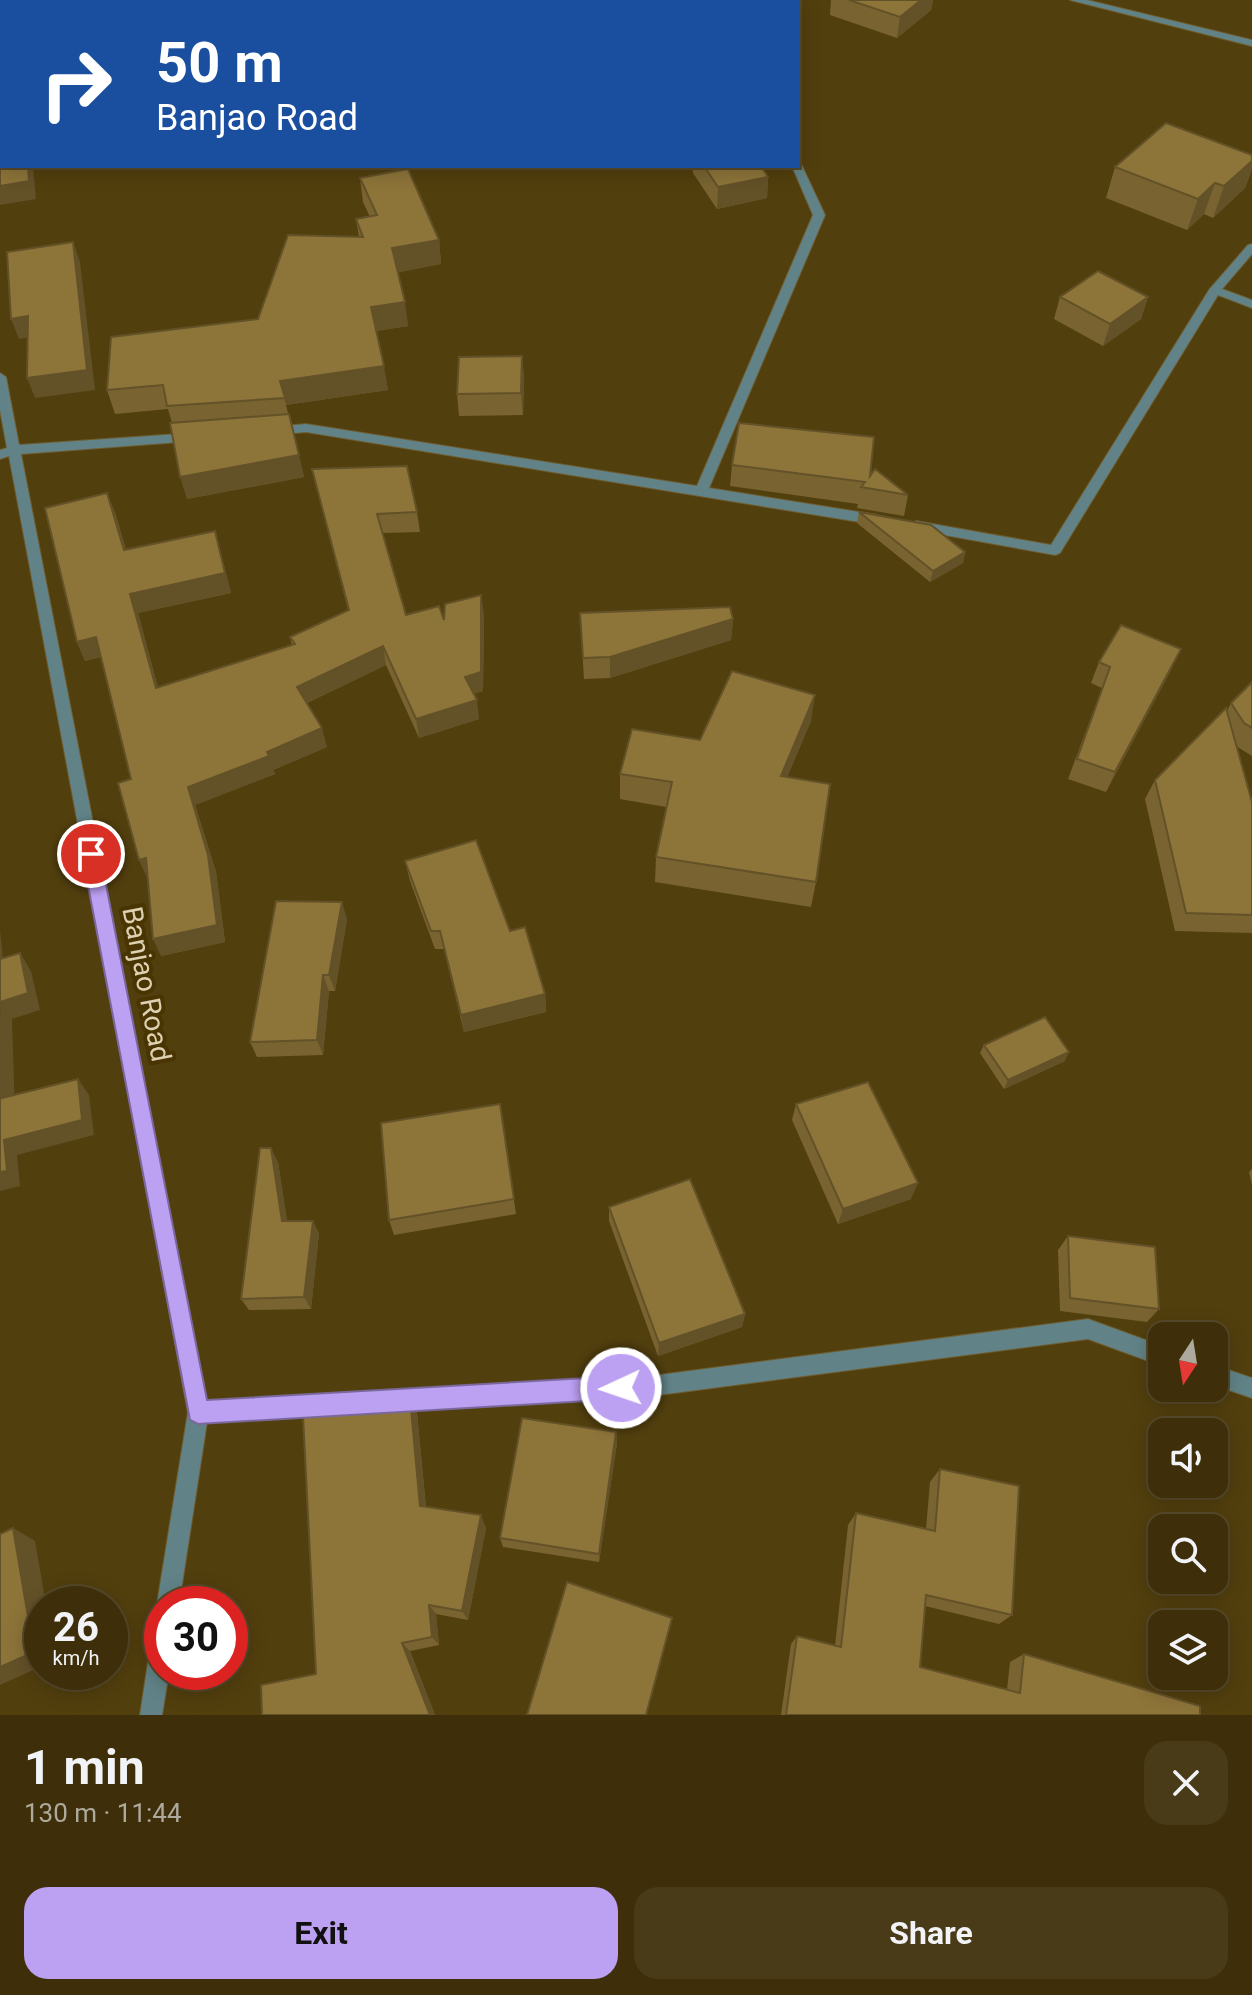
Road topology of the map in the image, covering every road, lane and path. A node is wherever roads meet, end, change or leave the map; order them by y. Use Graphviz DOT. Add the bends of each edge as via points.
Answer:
graph roads {
  1 [pos="1075,0"];
  2 [pos="1252,43"];
  3 [pos="798,168"];
  4 [pos="1252,247"];
  5 [pos="1215,290"];
  6 [pos="1252,304"];
  7 [pos="0,377"];
  8 [pos="260,432"];
  9 [pos="214,435"];
  10 [pos="7,453"];
  11 [pos="702,489"];
  12 [pos="886,521"];
  13 [pos="901,524"];
  14 [pos="1148,1351"];
  15 [pos="1228,1380"];
  16 [pos="1252,1388"];
  17 [pos="198,1412"];
  18 [pos="171,1586"];
  19 [pos="155,1690"];
  20 [pos="151,1715"];
  1 -- 2 [label="street"];
  3 -- 11 [label="street" via="819,215"];
  4 -- 5 [label="street"];
  5 -- 6 [label="street"];
  5 -- 13 [label="street" via="1055,550"];
  7 -- 10 [label="street, Banjao Road"];
  8 -- 11 [label="street" via="306,428"];
  9 -- 10 [label="street"];
  10 -- 17 [label="street, Banjao Road"];
  11 -- 12 [label="street"];
  14 -- 17 [label="street" via="1088,1329 651,1386"];
  15 -- 16 [label="street"];
  17 -- 18 [label="street, Banjao Road"];
  19 -- 20 [label="street"];
}
